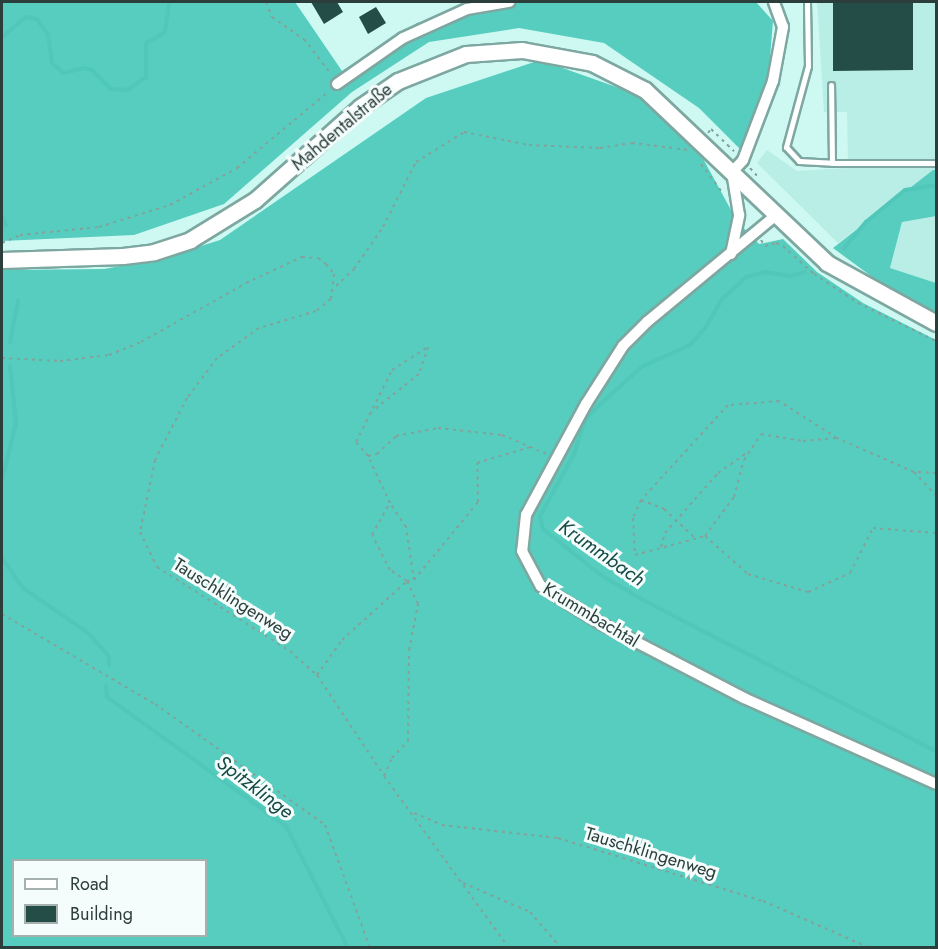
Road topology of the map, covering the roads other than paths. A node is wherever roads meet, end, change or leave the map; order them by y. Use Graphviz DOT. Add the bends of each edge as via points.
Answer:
graph roads {
  1 [pos="509,2"];
  2 [pos="774,2"];
  3 [pos="807,2"];
  4 [pos="337,84"];
  5 [pos="831,85"];
  6 [pos="832,163"];
  7 [pos="936,163"];
  8 [pos="732,172"];
  9 [pos="775,216"];
  10 [pos="731,254"];
  11 [pos="2,260"];
  12 [pos="936,323"];
  13 [pos="936,784"];
  1 -- 4 [label="street" via="467,9 404,38"];
  2 -- 8 [label="street" via="783,27 773,81 743,160"];
  3 -- 6 [label="lane" via="808,66 786,147 799,161"];
  5 -- 6 [label="lane"];
  6 -- 7 [label="lane"];
  8 -- 9 [label="main road, Mahdentalstraße"];
  8 -- 10 [label="street" via="739,230"];
  8 -- 11 [label="main road, Mahdentalstraße" via="695,145 645,90 592,63 522,50 466,54 422,69 378,94 255,200 190,240 154,252 123,256"];
  9 -- 10 [label="street, Krummbachtal"];
  9 -- 12 [label="main road, Mahdentalstraße" via="844,274"];
  10 -- 13 [label="street, Krummbachtal" via="623,346 526,515 522,536 528,569 541,586 623,636 734,693"];
}
